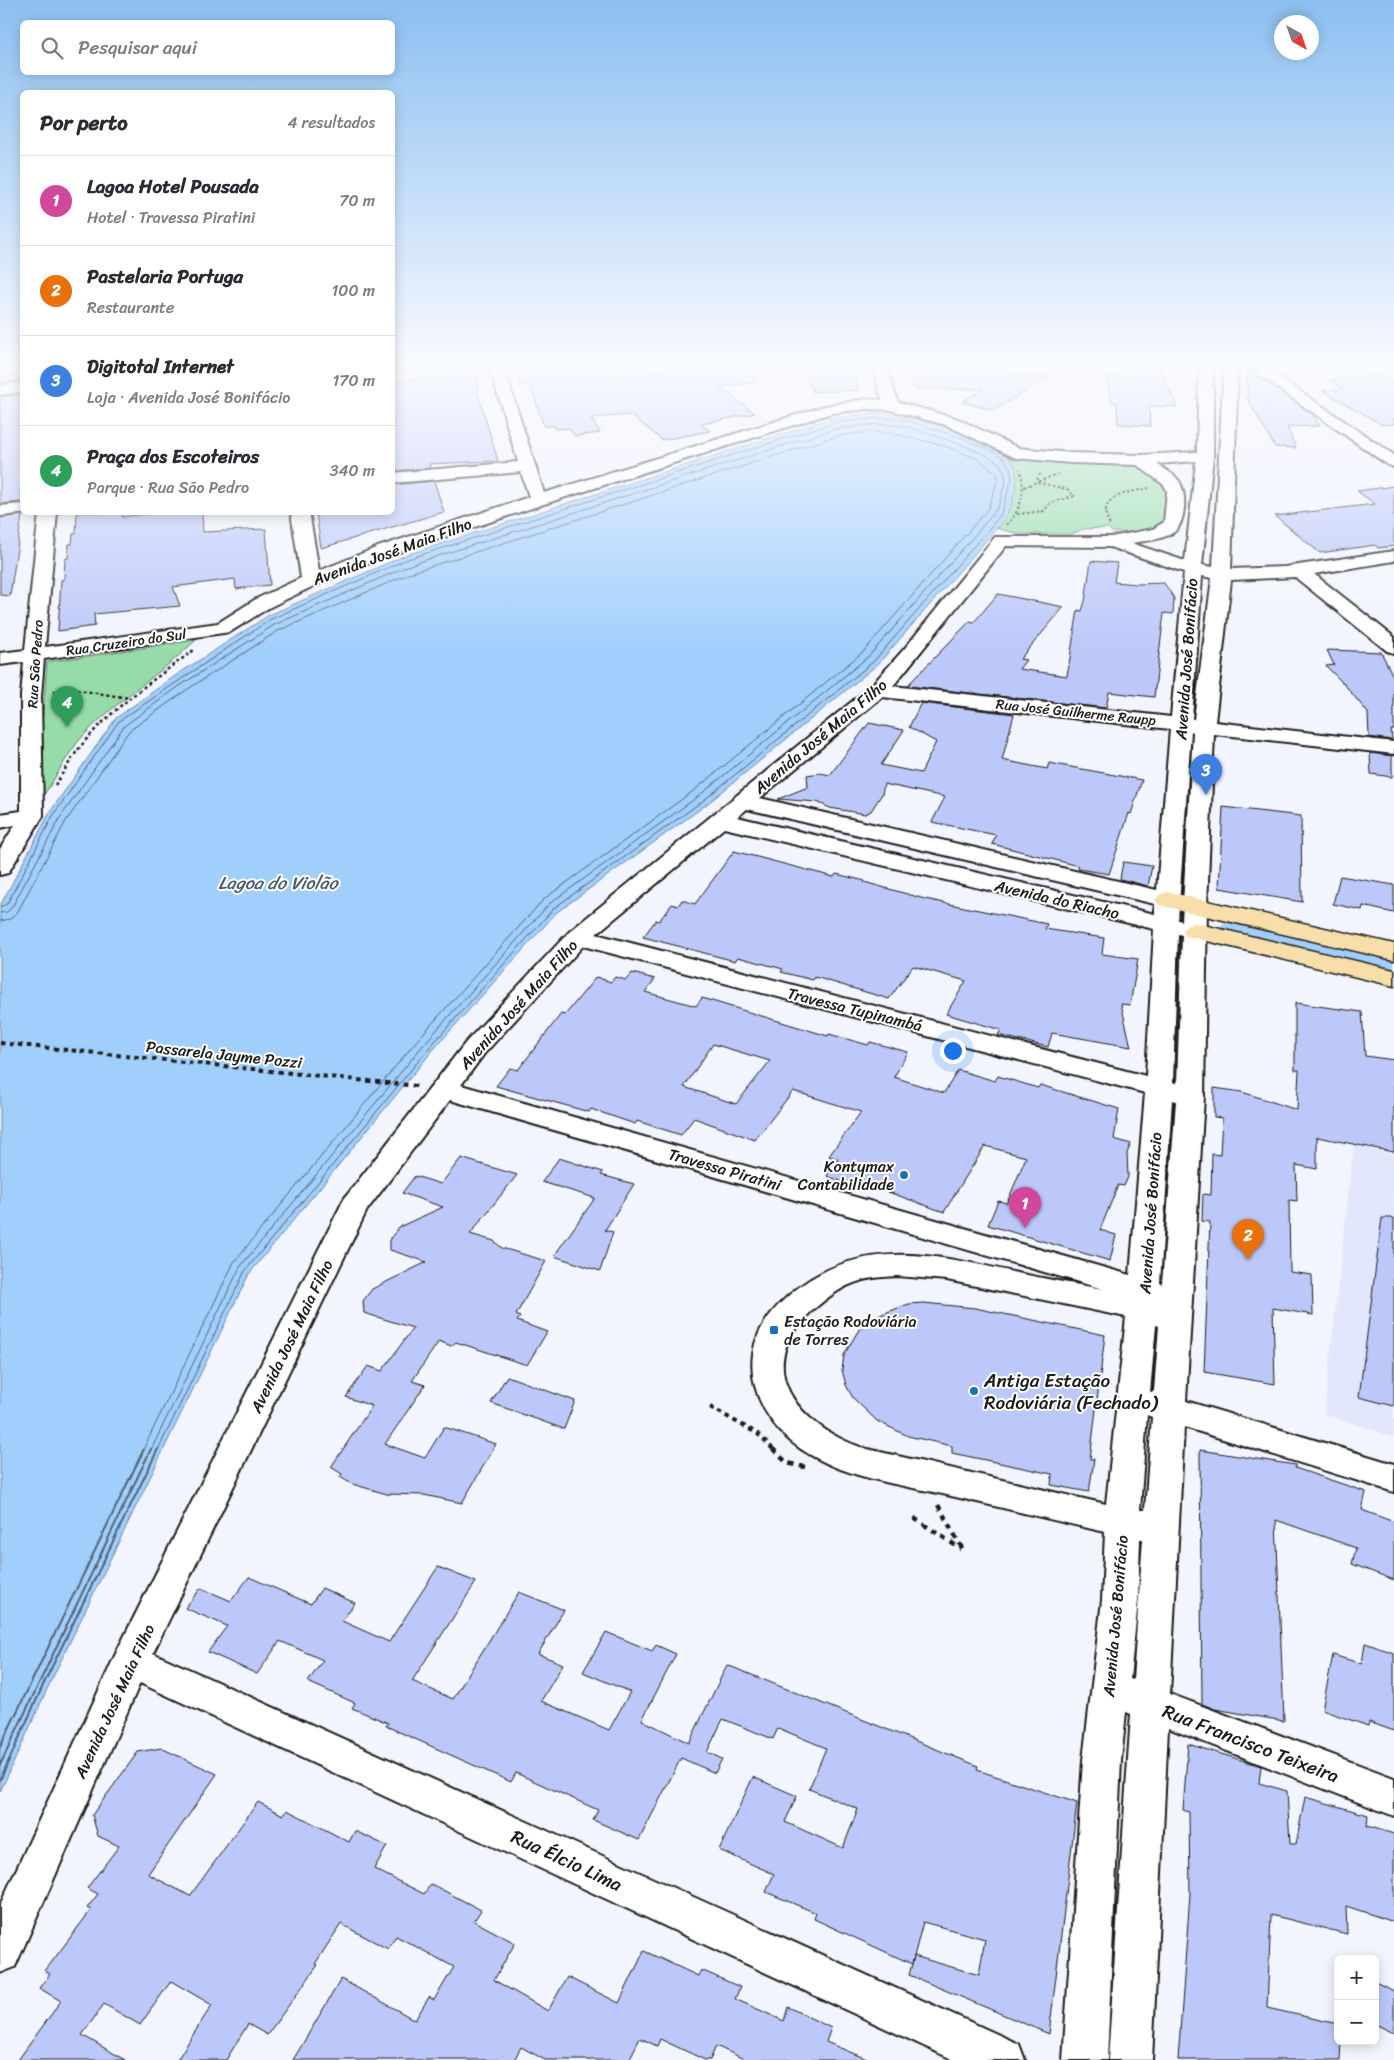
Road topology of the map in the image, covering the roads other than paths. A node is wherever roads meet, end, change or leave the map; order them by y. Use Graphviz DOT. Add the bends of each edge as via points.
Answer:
graph roads {
  1 [pos="526,461"];
  2 [pos="663,461"];
  3 [pos="1143,461"];
  4 [pos="1177,461"];
  5 [pos="1226,461"];
  6 [pos="1204,462"];
  7 [pos="528,466"];
  8 [pos="1226,470"];
  9 [pos="395,478"];
  10 [pos="538,500"];
  11 [pos="20,509"];
  12 [pos="0,511"];
  13 [pos="48,515"];
  14 [pos="300,515"];
  15 [pos="1111,534"];
  16 [pos="1394,556"];
  17 [pos="1193,568"];
  18 [pos="1297,570"];
  19 [pos="1222,574"];
  20 [pos="311,580"];
  21 [pos="223,628"];
  22 [pos="1394,647"];
  23 [pos="34,655"];
  24 [pos="0,659"];
  25 [pos="878,690"];
  26 [pos="1181,724"];
  27 [pos="1204,727"];
  28 [pos="1394,748"];
  29 [pos="743,801"];
  30 [pos="32,816"];
  31 [pos="719,820"];
  32 [pos="0,821"];
  33 [pos="0,868"];
  34 [pos="1167,912"];
  35 [pos="1195,918"];
  36 [pos="578,937"];
  37 [pos="1394,952"];
  38 [pos="1394,978"];
  39 [pos="1162,1021"];
  40 [pos="1192,1026"];
  41 [pos="1159,1087"];
  42 [pos="445,1089"];
  43 [pos="1190,1096"];
  44 [pos="1143,1300"];
  45 [pos="1176,1309"];
  46 [pos="1133,1399"];
  47 [pos="1170,1408"];
  48 [pos="1394,1478"];
  49 [pos="1123,1522"];
  50 [pos="1161,1527"];
  51 [pos="132,1661"];
  52 [pos="1110,1688"];
  53 [pos="1151,1705"];
  54 [pos="1394,1797"];
  55 [pos="0,1952"];
  56 [pos="1003,2060"];
  57 [pos="1085,2060"];
  58 [pos="1130,2060"];
  1 -- 7 [label="street"];
  2 -- 10 [label="street, Avenida José Maia Filho"];
  3 -- 15 [label="street" via="1171,482 1175,492 1175,518 1167,530 1133,540"];
  4 -- 6 [label="street, Avenida José Maia Filho"];
  5 -- 8 [label="street, Avenida José Bonifácio"];
  6 -- 8 [label="street, Avenida José Maia Filho"];
  6 -- 17 [label="street, Avenida José Bonifácio"];
  7 -- 9 [label="street"];
  7 -- 10 [label="street"];
  8 -- 19 [label="street, Avenida José Bonifácio"];
  10 -- 20 [label="street, Avenida José Maia Filho" via="384,551"];
  11 -- 12 [label="street"];
  13 -- 23 [label="street, Rua São Pedro"];
  14 -- 20 [label="street"];
  15 -- 17 [label="street" via="1164,561"];
  15 -- 25 [label="street, Avenida José Maia Filho" via="1000,541"];
  16 -- 18 [label="street"];
  17 -- 19 [label="street"];
  17 -- 26 [label="street, Avenida José Bonifácio"];
  18 -- 19 [label="street"];
  18 -- 22 [label="street"];
  19 -- 27 [label="street, Avenida José Bonifácio"];
  20 -- 21 [label="street, Avenida José Maia Filho" via="263,603"];
  21 -- 23 [label="street, Rua Cruzeiro do Sul"];
  23 -- 24 [label="street, Rua Cruzeiro do Sul"];
  23 -- 30 [label="street, Rua São Pedro"];
  25 -- 26 [label="street, Rua José Guilherme Raupp"];
  25 -- 29 [label="street, Avenida José Maia Filho"];
  26 -- 27 [label="street, Rua José Guilherme Raupp"];
  26 -- 34 [label="street, Avenida José Bonifácio"];
  27 -- 28 [label="street, Rua José Guilherme Raupp"];
  27 -- 35 [label="street, Avenida José Bonifácio"];
  29 -- 31 [label="street, Avenida José Maia Filho"];
  29 -- 34 [label="street, Avenida do Riacho"];
  30 -- 32 [label="street"];
  30 -- 33 [label="street"];
  31 -- 34 [label="street, Avenida do Riacho"];
  31 -- 36 [label="street, Avenida José Maia Filho"];
  34 -- 35 [label="main road, Avenida do Riacho"];
  34 -- 39 [label="street, Avenida José Bonifácio"];
  35 -- 37 [label="main road, Avenida do Riacho"];
  35 -- 38 [label="main road, Avenida do Riacho"];
  35 -- 40 [label="street, Avenida José Bonifácio"];
  36 -- 41 [label="street, Travessa Tupinambá"];
  36 -- 42 [label="street, Avenida José Maia Filho" via="475,1048"];
  39 -- 40 [label="street"];
  39 -- 41 [label="street, Avenida José Bonifácio"];
  40 -- 43 [label="street, Avenida José Bonifácio"];
  41 -- 43 [label="street, Travessa Tupinambá"];
  41 -- 44 [label="street, Avenida José Bonifácio"];
  42 -- 44 [label="street, Travessa Piratini"];
  42 -- 51 [label="street, Avenida José Maia Filho" via="354,1206"];
  43 -- 45 [label="street, Avenida José Bonifácio"];
  44 -- 45 [label="street"];
  44 -- 46 [label="street, Avenida José Bonifácio"];
  44 -- 49 [label="street" via="931,1267 873,1267 853,1271 809,1295 774,1330 766,1374 773,1397 785,1415 830,1449 854,1461"];
  45 -- 47 [label="street, Avenida José Bonifácio"];
  46 -- 47 [label="street"];
  46 -- 49 [label="street, Avenida José Bonifácio"];
  47 -- 48 [label="street"];
  47 -- 50 [label="street, Avenida José Bonifácio"];
  49 -- 50 [label="street"];
  49 -- 52 [label="street, Avenida José Bonifácio" via="1120,1600"];
  50 -- 53 [label="street, Avenida José Bonifácio"];
  51 -- 55 [label="street, Avenida José Maia Filho"];
  51 -- 56 [label="street, Rua Élcio Lima"];
  52 -- 53 [label="street, Rua Francisco Teixeira"];
  52 -- 57 [label="street, Avenida José Bonifácio" via="1102,1760"];
  53 -- 54 [label="street, Rua Francisco Teixeira"];
  53 -- 58 [label="street, Avenida José Bonifácio"];
}
